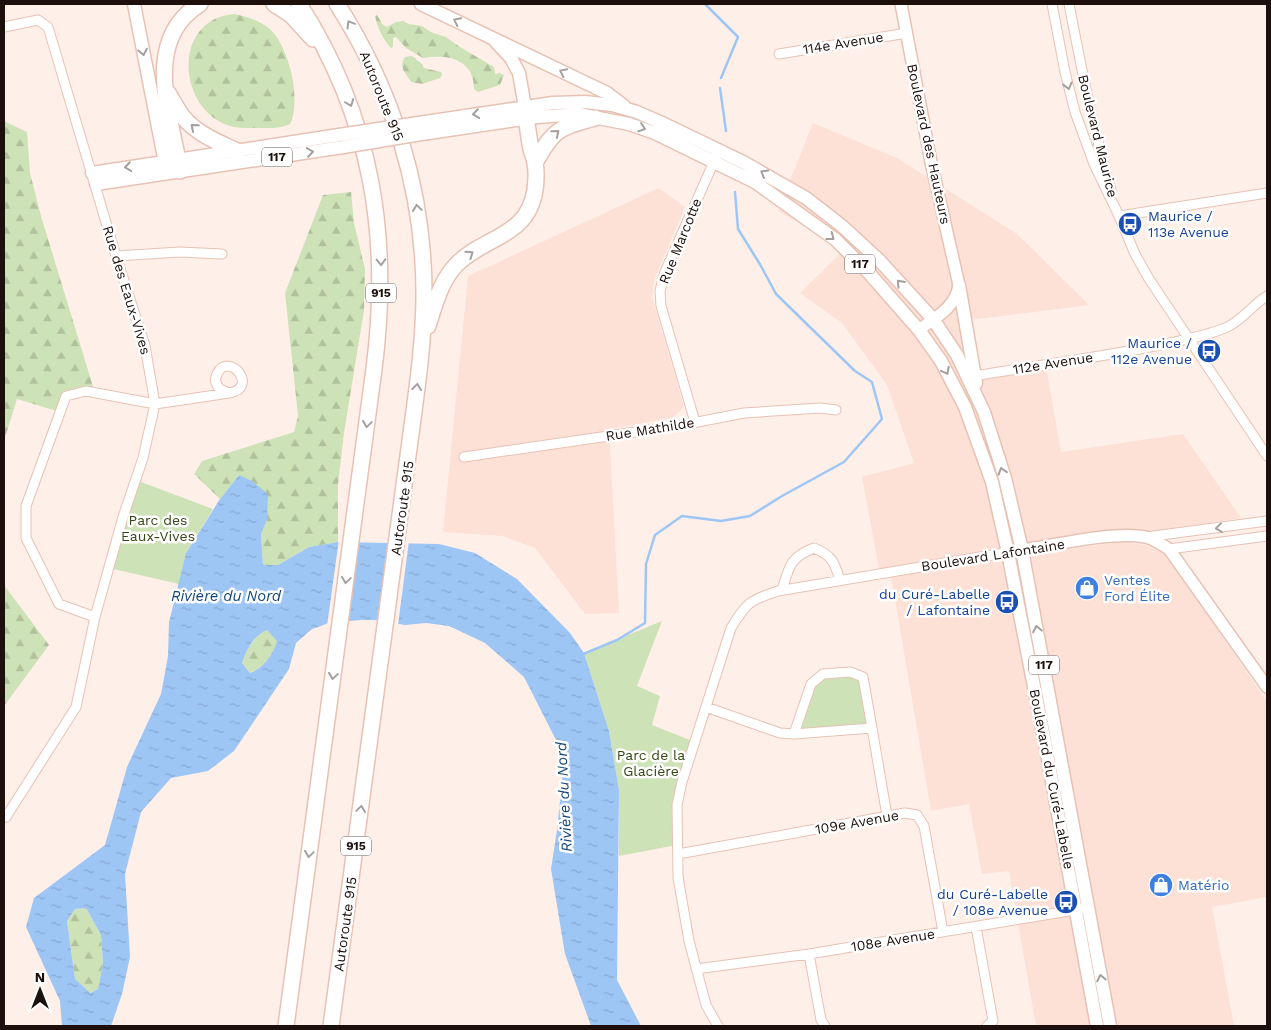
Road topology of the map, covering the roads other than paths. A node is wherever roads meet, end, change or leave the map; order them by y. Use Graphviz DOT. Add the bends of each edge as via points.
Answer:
graph roads {
  1 [pos="134,4"];
  2 [pos="200,4"];
  3 [pos="274,4"];
  4 [pos="299,4"];
  5 [pos="337,4"];
  6 [pos="421,4"];
  7 [pos="901,4"];
  8 [pos="1052,4"];
  9 [pos="1069,4"];
  10 [pos="4,27"];
  11 [pos="907,33"];
  12 [pos="493,38"];
  13 [pos="780,54"];
  14 [pos="1079,56"];
  15 [pos="1062,57"];
  16 [pos="330,58"];
  17 [pos="166,91"];
  18 [pos="628,109"];
  19 [pos="525,112"];
  20 [pos="595,118"];
  21 [pos="341,141"];
  22 [pos="237,151"];
  23 [pos="717,155"];
  24 [pos="536,163"];
  25 [pos="172,166"];
  26 [pos="94,179"];
  27 [pos="1267,193"];
  28 [pos="1119,216"];
  29 [pos="222,254"];
  30 [pos="116,256"];
  31 [pos="959,285"];
  32 [pos="1267,296"];
  33 [pos="933,319"];
  34 [pos="919,330"];
  35 [pos="1188,339"];
  36 [pos="422,344"];
  37 [pos="974,376"];
  38 [pos="229,393"];
  39 [pos="155,404"];
  40 [pos="836,410"];
  41 [pos="984,412"];
  42 [pos="695,422"];
  43 [pos="1267,456"];
  44 [pos="464,457"];
  45 [pos="1267,521"];
  46 [pos="1267,536"];
  47 [pos="1146,537"];
  48 [pos="1169,549"];
  49 [pos="1022,550"];
  50 [pos="1008,553"];
  51 [pos="840,580"];
  52 [pos="782,590"];
  53 [pos="95,616"];
  54 [pos="1267,687"];
  55 [pos="706,707"];
  56 [pos="872,728"];
  57 [pos="794,734"];
  58 [pos="1052,741"];
  59 [pos="887,816"];
  60 [pos="5,818"];
  61 [pos="678,854"];
  62 [pos="1082,909"];
  63 [pos="976,926"];
  64 [pos="943,932"];
  65 [pos="809,954"];
  66 [pos="696,969"];
  67 [pos="286,1026"];
  68 [pos="331,1026"];
  69 [pos="718,1026"];
  70 [pos="825,1026"];
  71 [pos="987,1026"];
  72 [pos="1097,1026"];
  73 [pos="1110,1026"];
  1 -- 25 [label="main road, one-way"];
  2 -- 17 [label="highway" via="184,16 170,36 164,68"];
  3 -- 16 [label="highway" via="295,19"];
  4 -- 16 [label="highway, 915"];
  36 -- 5 [label="highway, Autoroute 915 / 915, one-way" via="424,291 421,240 408,164 380,83"];
  12 -- 6 [label="main road, one-way"];
  7 -- 11 [label="main road, Boulevard des Hauteurs"];
  8 -- 15 [label="street, Boulevard Maurice"];
  9 -- 14 [label="street, Boulevard Maurice"];
  10 -- 26 [label="street, Rue des Eaux-Vives" via="38,20 48,27"];
  11 -- 13 [label="street, 114e Avenue"];
  11 -- 31 [label="main road, Boulevard des Hauteurs" via="931,162"];
  18 -- 12 [label="main road, one-way" via="607,93"];
  12 -- 19 [label="main road" via="517,68"];
  14 -- 15 [label="street, Boulevard Maurice"];
  14 -- 28 [label="street, Boulevard Maurice" via="1099,147"];
  15 -- 28 [label="street, Boulevard Maurice, one-way" via="1078,121"];
  16 -- 67 [label="highway, 915, one-way" via="354,115 367,162 381,258 380,304 377,352"];
  22 -- 17 [label="highway, one-way" via="197,130 182,116"];
  17 -- 25 [label="highway"];
  18 -- 19 [label="main road, Boulevard du Curé-Labelle" via="579,102"];
  18 -- 23 [label="main road, Boulevard du Curé-Labelle / 117" via="654,119"];
  19 -- 20 [label="main road, Boulevard du Curé-Labelle / 117" via="578,114"];
  19 -- 21 [label="main road, Boulevard du Curé-Labelle, bridge"];
  19 -- 24 [label="highway"];
  20 -- 23 [label="main road, Boulevard du Curé-Labelle / 117, one-way" via="646,129"];
  24 -- 20 [label="highway, one-way" via="557,131 572,123"];
  21 -- 22 [label="main road, Boulevard du Curé-Labelle"];
  25 -- 21 [label="main road, Boulevard du Curé-Labelle / 117, one-way"];
  22 -- 25 [label="main road, Boulevard du Curé-Labelle"];
  33 -- 23 [label="main road, Boulevard du Curé-Labelle / 117, one-way" via="880,261 806,198 760,171"];
  23 -- 34 [label="main road, Boulevard du Curé-Labelle / 117, one-way" via="836,240"];
  23 -- 42 [label="street, Rue Marcotte" via="665,272 660,291"];
  36 -- 24 [label="highway, one-way" via="440,291 454,268 472,252 516,227 527,213 535,193"];
  25 -- 26 [label="main road, 117"];
  26 -- 30 [label="street, Rue des Eaux-Vives"];
  27 -- 28 [label="street"];
  28 -- 35 [label="street, Boulevard Maurice" via="1135,254"];
  29 -- 30 [label="street" via="180,252"];
  30 -- 39 [label="street, Rue des Eaux-Vives" via="145,346"];
  31 -- 33 [label="main road" via="954,302"];
  31 -- 37 [label="main road"];
  32 -- 35 [label="street, 112e Avenue" via="1225,328"];
  33 -- 34 [label="main road"];
  33 -- 41 [label="main road, Boulevard du Curé-Labelle / 117" via="958,355"];
  34 -- 50 [label="main road, Boulevard du Curé-Labelle / 117, one-way" via="941,362 973,427 992,482"];
  35 -- 37 [label="street, 112e Avenue"];
  35 -- 43 [label="street, Boulevard Maurice"];
  68 -- 36 [label="highway, Autoroute 915 / 915, one-way"];
  37 -- 41 [label="main road"];
  38 -- 39 [label="street"];
  39 -- 53 [label="street, Rue des Eaux-Vives" via="143,458"];
  39 -- 53 [label="street" via="86,391 66,396 26,506 26,538 59,604"];
  40 -- 42 [label="street, Rue Mathilde" via="752,412"];
  49 -- 41 [label="main road, Boulevard du Curé-Labelle / 117, one-way"];
  42 -- 44 [label="street, Rue Mathilde"];
  45 -- 47 [label="street, Boulevard Lafontaine, one-way"];
  46 -- 48 [label="street"];
  47 -- 48 [label="main road, Boulevard Lafontaine"];
  47 -- 49 [label="main road, Boulevard Lafontaine" via="1096,538"];
  48 -- 54 [label="main road"];
  49 -- 50 [label="street, Boulevard Lafontaine"];
  58 -- 49 [label="main road, Boulevard du Curé-Labelle / 117, one-way"];
  50 -- 51 [label="street, Boulevard Lafontaine"];
  50 -- 58 [label="main road, Boulevard du Curé-Labelle / 117"];
  51 -- 52 [label="street, Boulevard Lafontaine"];
  51 -- 52 [label="street" via="827,553 814,548 800,553 788,568"];
  52 -- 55 [label="street, Boulevard Lafontaine" via="755,598 740,612 731,628"];
  53 -- 60 [label="street, Rue des Eaux-Vives" via="76,706"];
  55 -- 57 [label="street" via="780,733"];
  55 -- 61 [label="street, Boulevard Lafontaine" via="680,790"];
  56 -- 57 [label="street"];
  56 -- 57 [label="street" via="863,677 850,672 822,674 811,684"];
  56 -- 59 [label="street"];
  58 -- 62 [label="main road, Boulevard du Curé-Labelle / 117"];
  59 -- 61 [label="street, 109e Avenue"];
  59 -- 64 [label="street, 109e Avenue" via="917,815 924,826"];
  61 -- 66 [label="street, Boulevard Lafontaine" via="680,886"];
  62 -- 63 [label="street, 108e Avenue"];
  62 -- 72 [label="main road, Boulevard du Curé-Labelle / 117"];
  73 -- 62 [label="main road, Boulevard du Curé-Labelle / 117, one-way"];
  63 -- 64 [label="street, 108e Avenue"];
  63 -- 71 [label="street" via="993,1021"];
  64 -- 65 [label="street, 108e Avenue"];
  65 -- 66 [label="street, 108e Avenue"];
  65 -- 70 [label="street" via="821,1020"];
  66 -- 69 [label="street, Boulevard Lafontaine" via="706,1005"];
}
